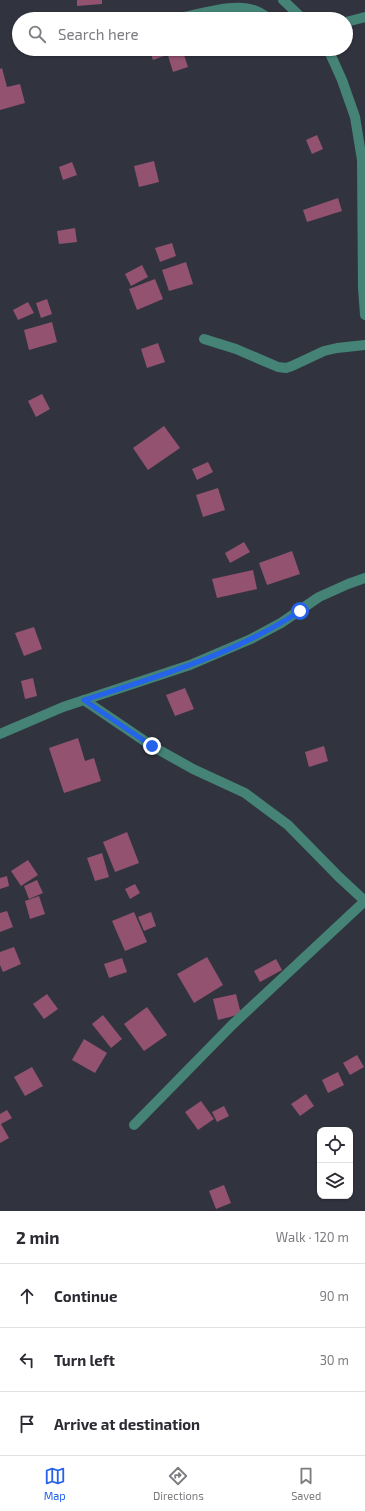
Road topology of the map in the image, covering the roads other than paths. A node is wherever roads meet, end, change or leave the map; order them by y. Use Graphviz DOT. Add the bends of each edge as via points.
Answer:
graph roads {
  1 [pos="283,0"];
  2 [pos="209,12"];
  3 [pos="258,12"];
  4 [pos="296,12"];
  5 [pos="365,17"];
  6 [pos="353,20"];
  7 [pos="331,56"];
  8 [pos="365,315"];
  9 [pos="204,339"];
  10 [pos="365,345"];
  11 [pos="365,578"];
  12 [pos="84,700"];
  13 [pos="0,734"];
  14 [pos="365,901"];
  15 [pos="134,1126"];
  1 -- 4 [label="street"];
  2 -- 3 [label="street" via="240,8"];
  5 -- 6 [label="street"];
  7 -- 8 [label="street" via="355,117 362,160 362,288"];
  9 -- 10 [label="street" via="278,367 292,366 330,349"];
  11 -- 12 [label="street" via="319,597 281,624 251,639 190,665"];
  12 -- 13 [label="street"];
  12 -- 14 [label="street" via="152,746 245,794 288,825"];
  14 -- 15 [label="street" via="232,1025"];
}
